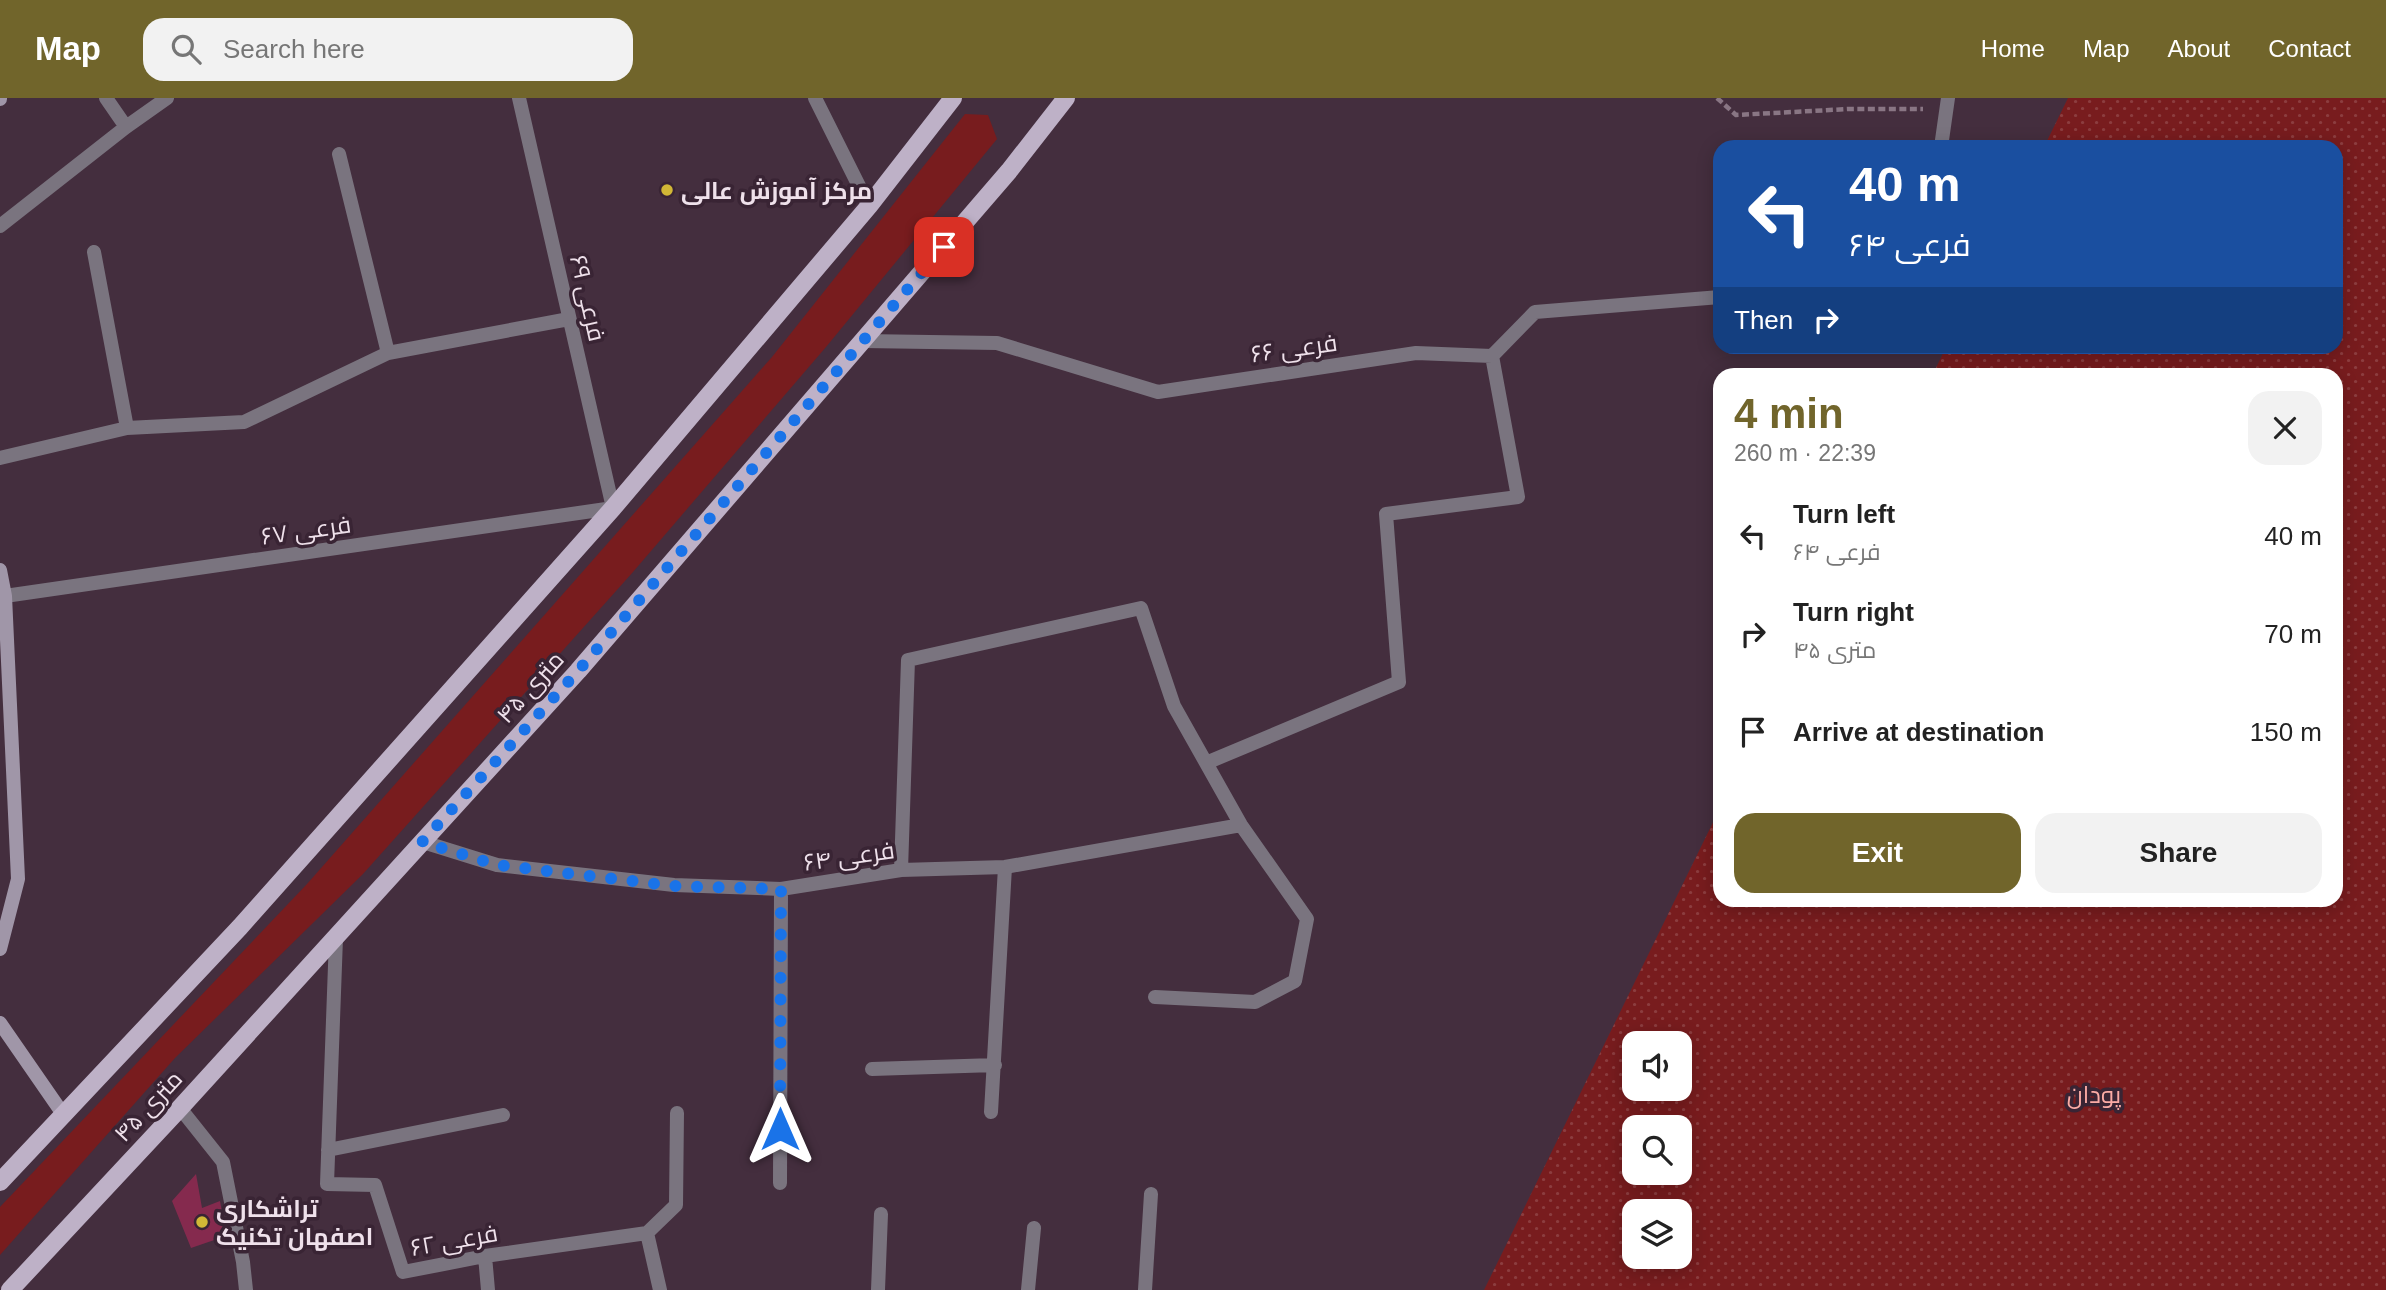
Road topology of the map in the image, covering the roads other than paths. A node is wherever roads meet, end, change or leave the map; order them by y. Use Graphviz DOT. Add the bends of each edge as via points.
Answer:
graph roads {
  1 [pos="106,98"];
  2 [pos="167,98"];
  3 [pos="519,98"];
  4 [pos="815,98"];
  5 [pos="953,98"];
  6 [pos="1066,98"];
  7 [pos="1947,104"];
  8 [pos="126,127"];
  9 [pos="1942,140"];
  10 [pos="339,154"];
  11 [pos="869,206"];
  12 [pos="0,226"];
  13 [pos="94,253"];
  14 [pos="1713,298"];
  15 [pos="569,319"];
  16 [pos="863,341"];
  17 [pos="388,353"];
  18 [pos="1492,356"];
  19 [pos="127,428"];
  20 [pos="0,458"];
  21 [pos="613,508"];
  22 [pos="0,570"];
  23 [pos="5,596"];
  24 [pos="1206,763"];
  25 [pos="1241,825"];
  26 [pos="422,842"];
  27 [pos="1005,867"];
  28 [pos="901,870"];
  29 [pos="781,889"];
  30 [pos="335,938"];
  31 [pos="0,949"];
  32 [pos="1155,998"];
  33 [pos="0,1023"];
  34 [pos="995,1065"];
  35 [pos="872,1069"];
  36 [pos="180,1108"];
  37 [pos="991,1112"];
  38 [pos="677,1113"];
  39 [pos="63,1114"];
  40 [pos="503,1115"];
  41 [pos="328,1150"];
  42 [pos="0,1182"];
  43 [pos="780,1183"];
  44 [pos="1151,1194"];
  45 [pos="881,1214"];
  46 [pos="1034,1228"];
  47 [pos="647,1233"];
  48 [pos="485,1256"];
  49 [pos="10,1290"];
  50 [pos="246,1290"];
  51 [pos="488,1290"];
  52 [pos="660,1290"];
  53 [pos="878,1290"];
  54 [pos="1028,1290"];
  55 [pos="1145,1290"];
  1 -- 8 [label="street"];
  2 -- 8 [label="street"];
  3 -- 15 [label="street, فرعی ۶۹"];
  4 -- 11 [label="street"];
  5 -- 11 [label="main road"];
  6 -- 16 [label="main road, ۴۵ متری"];
  7 -- 9 [label="street"];
  8 -- 12 [label="street"];
  10 -- 17 [label="street"];
  11 -- 21 [label="main road"];
  13 -- 19 [label="street"];
  14 -- 18 [label="street" via="1535,312"];
  15 -- 17 [label="street"];
  15 -- 21 [label="street, فرعی ۶۹"];
  16 -- 18 [label="street, فرعی ۶۶" via="997,343 1158,392 1416,353"];
  16 -- 26 [label="main road, ۴۵ متری" via="578,671"];
  17 -- 19 [label="street" via="244,422"];
  18 -- 24 [label="street" via="1518,497 1386,514 1399,682"];
  19 -- 20 [label="street"];
  21 -- 23 [label="street, فرعی ۶۷"];
  21 -- 39 [label="main road" via="240,927"];
  22 -- 23 [label="street"];
  23 -- 31 [label="street" via="18,879"];
  24 -- 25 [label="street"];
  24 -- 28 [label="street" via="1174,706 1142,608 908,660"];
  25 -- 27 [label="street, فرعی ۶۴"];
  25 -- 32 [label="street" via="1307,919 1295,981 1255,1002"];
  26 -- 29 [label="street, فرعی ۶۴" via="497,865 674,886"];
  26 -- 30 [label="main road, ۴۵ متری"];
  27 -- 28 [label="street, فرعی ۶۴"];
  27 -- 34 [label="street"];
  28 -- 29 [label="street, فرعی ۶۴"];
  29 -- 43 [label="street"];
  30 -- 36 [label="main road, ۴۵ متری"];
  30 -- 41 [label="street, فرعی ۶۲"];
  33 -- 39 [label="street"];
  34 -- 35 [label="street"];
  34 -- 37 [label="street"];
  36 -- 49 [label="main road, ۴۵ متری"];
  36 -- 50 [label="street" via="223,1162"];
  38 -- 47 [label="street" via="676,1205"];
  39 -- 42 [label="main road"];
  40 -- 41 [label="street"];
  41 -- 48 [label="street, فرعی ۶۲" via="327,1184 375,1185 403,1272"];
  44 -- 55 [label="street"];
  45 -- 53 [label="street"];
  46 -- 54 [label="street"];
  47 -- 48 [label="street, فرعی ۶۲"];
  47 -- 52 [label="street"];
  48 -- 51 [label="street"];
}
